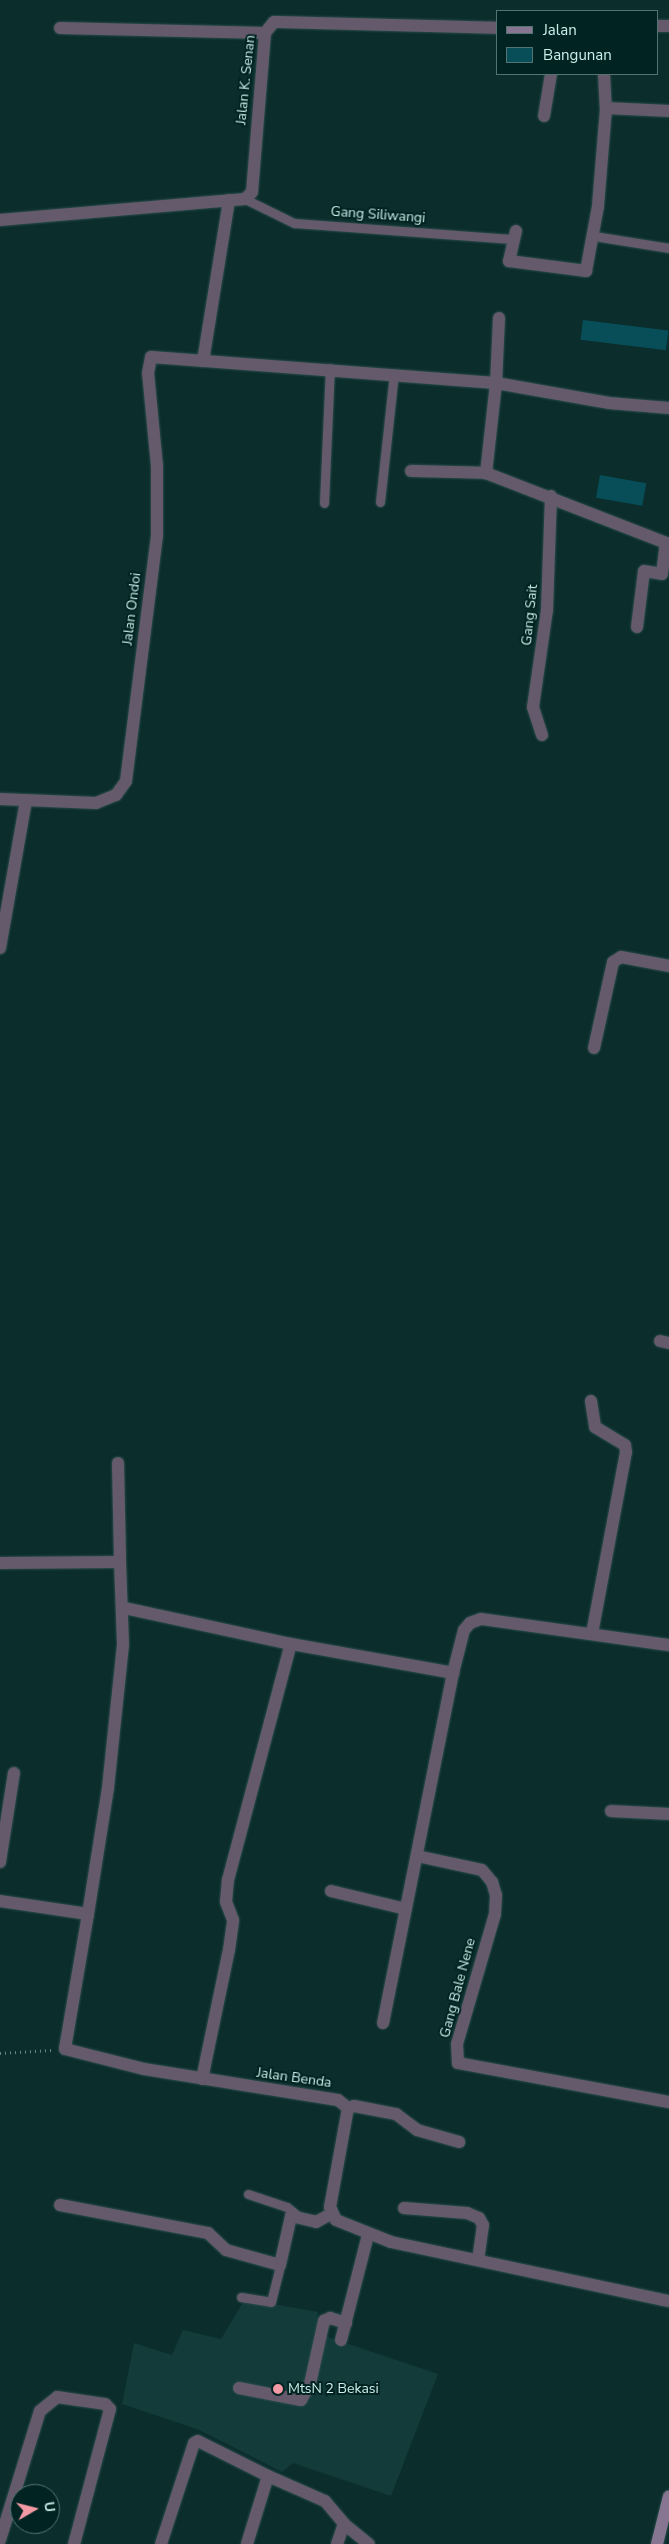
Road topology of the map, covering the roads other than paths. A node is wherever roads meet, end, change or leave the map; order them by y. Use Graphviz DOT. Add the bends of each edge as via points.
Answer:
graph roads {
  1 [pos="60,28"];
  2 [pos="497,28"];
  3 [pos="265,33"];
  4 [pos="551,75"];
  5 [pos="604,75"];
  6 [pos="606,108"];
  7 [pos="669,111"];
  8 [pos="544,116"];
  9 [pos="245,199"];
  10 [pos="229,200"];
  11 [pos="0,220"];
  12 [pos="515,235"];
  13 [pos="594,236"];
  14 [pos="669,248"];
  15 [pos="499,318"];
  16 [pos="202,361"];
  17 [pos="330,368"];
  18 [pos="394,374"];
  19 [pos="496,383"];
  20 [pos="669,408"];
  21 [pos="411,471"];
  22 [pos="486,473"];
  23 [pos="551,496"];
  24 [pos="380,502"];
  25 [pos="324,503"];
  26 [pos="668,544"];
  27 [pos="637,627"];
  28 [pos="542,735"];
  29 [pos="0,799"];
  30 [pos="26,801"];
  31 [pos="0,948"];
  32 [pos="669,966"];
  33 [pos="594,1048"];
  34 [pos="591,1401"];
  35 [pos="118,1463"];
  36 [pos="120,1562"];
  37 [pos="0,1564"];
  38 [pos="124,1608"];
  39 [pos="592,1634"];
  40 [pos="291,1644"];
  41 [pos="669,1645"];
  42 [pos="453,1673"];
  43 [pos="14,1773"];
  44 [pos="610,1812"];
  45 [pos="669,1814"];
  46 [pos="417,1856"];
  47 [pos="0,1862"];
  48 [pos="331,1891"];
  49 [pos="0,1901"];
  50 [pos="406,1909"];
  51 [pos="88,1914"];
  52 [pos="383,2023"];
  53 [pos="202,2079"];
  54 [pos="669,2102"];
  55 [pos="348,2108"];
  56 [pos="459,2142"];
  57 [pos="248,2194"];
  58 [pos="60,2205"];
  59 [pos="404,2208"];
  60 [pos="331,2214"];
  61 [pos="297,2216"];
  62 [pos="368,2235"];
  63 [pos="478,2260"];
  64 [pos="280,2265"];
  65 [pos="241,2297"];
  66 [pos="669,2301"];
  67 [pos="346,2323"];
  68 [pos="341,2340"];
  69 [pos="239,2388"];
  70 [pos="268,2476"];
  71 [pos="669,2496"];
  72 [pos="666,2521"];
  73 [pos="344,2524"];
  74 [pos="0,2540"];
  75 [pos="74,2544"];
  76 [pos="161,2544"];
  77 [pos="247,2544"];
  78 [pos="337,2544"];
  79 [pos="369,2544"];
  80 [pos="657,2544"];
  1 -- 3 [label="street"];
  2 -- 3 [label="street, Jalan K. Senan" via="274,22"];
  3 -- 9 [label="street, Jalan K. Senan" via="252,192"];
  4 -- 8 [label="street"];
  5 -- 6 [label="street"];
  6 -- 7 [label="street"];
  6 -- 13 [label="street"];
  9 -- 10 [label="street"];
  9 -- 12 [label="lane, Gang Siliwangi" via="294,223"];
  10 -- 11 [label="street"];
  10 -- 16 [label="street"];
  12 -- 13 [label="street" via="509,261 586,271"];
  13 -- 14 [label="lane"];
  15 -- 19 [label="street"];
  16 -- 17 [label="street"];
  16 -- 30 [label="street, Jalan Ondoi" via="151,357 148,373 157,466 157,535 126,781 116,795 96,804"];
  17 -- 18 [label="street"];
  17 -- 25 [label="lane"];
  18 -- 19 [label="street"];
  18 -- 24 [label="lane"];
  19 -- 20 [label="street" via="609,403"];
  19 -- 22 [label="street"];
  21 -- 22 [label="street"];
  22 -- 23 [label="street"];
  23 -- 26 [label="street"];
  23 -- 28 [label="street, Gang Sait" via="548,610 533,707"];
  26 -- 27 [label="street" via="662,574 644,571"];
  29 -- 30 [label="street, Jalan Ondoi"];
  30 -- 31 [label="street"];
  32 -- 33 [label="street" via="621,957 613,962"];
  34 -- 39 [label="street" via="595,1427 625,1445 626,1452"];
  35 -- 36 [label="street"];
  36 -- 37 [label="street"];
  36 -- 38 [label="street"];
  38 -- 40 [label="street"];
  38 -- 51 [label="street" via="108,1788"];
  39 -- 41 [label="street"];
  39 -- 42 [label="street" via="481,1619 470,1623 464,1630"];
  40 -- 42 [label="street"];
  40 -- 53 [label="street" via="228,1880 226,1902 233,1920 230,1950"];
  42 -- 46 [label="street"];
  43 -- 47 [label="street"];
  44 -- 45 [label="street"];
  46 -- 50 [label="street"];
  46 -- 54 [label="street, Gang Bale Nene" via="482,1870 492,1882 496,1895 494,1914 457,2044 458,2063"];
  48 -- 50 [label="street"];
  49 -- 51 [label="street"];
  50 -- 52 [label="street"];
  51 -- 53 [label="street, Jalan Benda" via="65,2049 144,2069"];
  53 -- 55 [label="street, Jalan Benda" via="338,2100"];
  55 -- 56 [label="street" via="354,2106 396,2114 417,2130"];
  55 -- 60 [label="street"];
  57 -- 61 [label="lane" via="287,2207"];
  58 -- 64 [label="street" via="208,2233 226,2250"];
  59 -- 63 [label="street" via="438,2210 479,2218 483,2225"];
  60 -- 61 [label="street" via="316,2222"];
  60 -- 62 [label="street"];
  61 -- 64 [label="street" via="291,2216"];
  62 -- 63 [label="street"];
  62 -- 67 [label="street"];
  63 -- 66 [label="street"];
  64 -- 65 [label="lane" via="271,2302"];
  67 -- 68 [label="street"];
  67 -- 69 [label="street" via="330,2318 324,2322 310,2384 301,2400"];
  70 -- 73 [label="street" via="325,2501"];
  70 -- 76 [label="street" via="203,2442 194,2443"];
  70 -- 77 [label="street"];
  71 -- 72 [label="street"];
  72 -- 80 [label="street"];
  73 -- 78 [label="street"];
  73 -- 79 [label="street"];
  74 -- 75 [label="street" via="40,2411 57,2397 104,2404 110,2409"];
}
